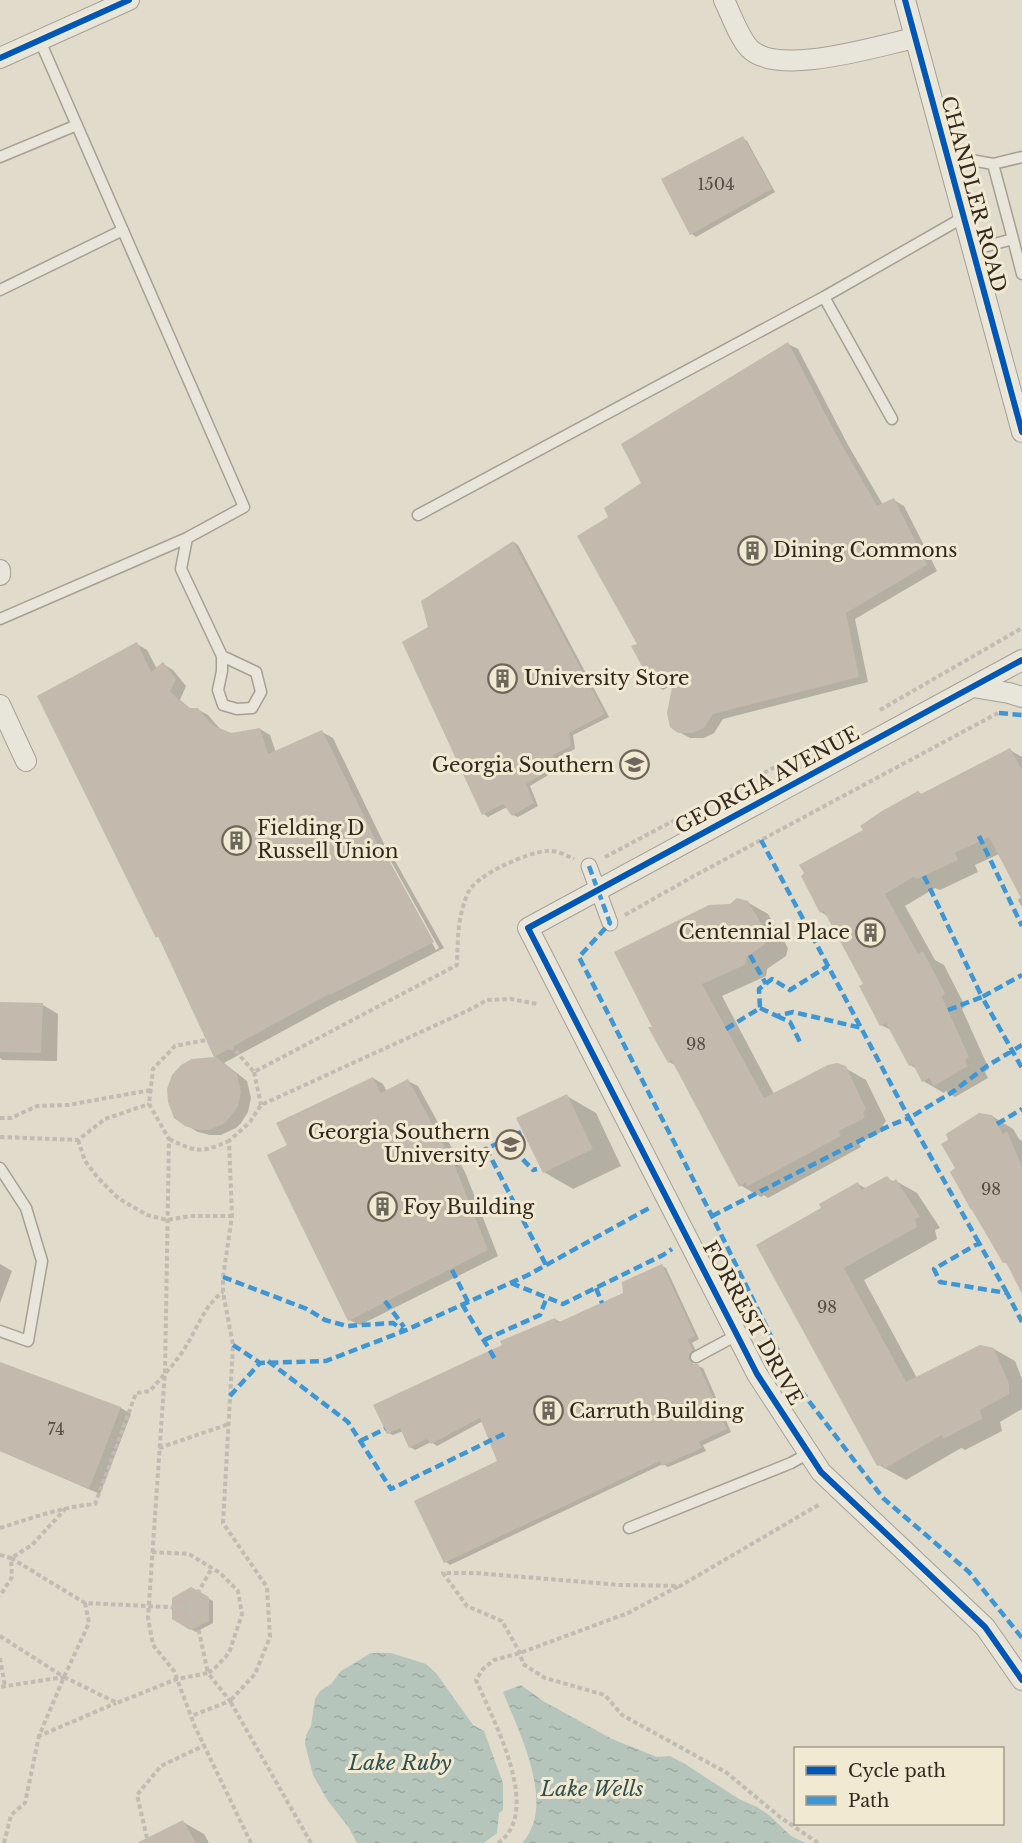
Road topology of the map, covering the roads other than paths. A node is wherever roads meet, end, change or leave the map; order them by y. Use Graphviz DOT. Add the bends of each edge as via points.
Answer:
graph roads {
  1 [pos="129,0"];
  2 [pos="724,0"];
  3 [pos="905,0"];
  4 [pos="915,38"];
  5 [pos="40,41"];
  6 [pos="0,58"];
  7 [pos="77,125"];
  8 [pos="0,157"];
  9 [pos="1022,157"];
  10 [pos="993,164"];
  11 [pos="949,167"];
  12 [pos="964,217"];
  13 [pos="123,230"];
  14 [pos="1013,239"];
  15 [pos="972,250"];
  16 [pos="1022,274"];
  17 [pos="0,290"];
  18 [pos="824,297"];
  19 [pos="892,419"];
  20 [pos="1022,432"];
  21 [pos="418,515"];
  22 [pos="187,538"];
  23 [pos="0,570"];
  24 [pos="0,575"];
  25 [pos="0,619"];
  26 [pos="222,656"];
  27 [pos="1022,660"];
  28 [pos="972,687"];
  29 [pos="1022,697"];
  30 [pos="0,705"];
  31 [pos="26,761"];
  32 [pos="589,866"];
  33 [pos="598,890"];
  34 [pos="610,923"];
  35 [pos="528,928"];
  36 [pos="0,1168"];
  37 [pos="0,1331"];
  38 [pos="737,1335"];
  39 [pos="696,1357"];
  40 [pos="809,1453"];
  41 [pos="629,1528"];
  42 [pos="1022,1680"];
  1 -- 5 [label="street"];
  2 -- 4 [label="street" via="748,47 760,57 780,61 810,61"];
  3 -- 4 [label="street, CHANDLER ROAD"];
  4 -- 11 [label="street, CHANDLER ROAD"];
  5 -- 6 [label="street"];
  5 -- 7 [label="lane"];
  7 -- 8 [label="lane"];
  7 -- 13 [label="lane"];
  9 -- 10 [label="lane"];
  10 -- 11 [label="lane" via="971,160"];
  10 -- 14 [label="lane"];
  11 -- 12 [label="street, CHANDLER ROAD"];
  12 -- 15 [label="street, CHANDLER ROAD"];
  12 -- 18 [label="lane"];
  13 -- 17 [label="lane"];
  13 -- 22 [label="lane" via="244,507"];
  14 -- 15 [label="lane"];
  14 -- 16 [label="lane"];
  15 -- 20 [label="street, CHANDLER ROAD"];
  18 -- 19 [label="lane"];
  18 -- 21 [label="lane"];
  22 -- 25 [label="lane"];
  22 -- 26 [label="lane" via="181,569"];
  23 -- 24 [label="street"];
  26 -- 26 [label="lane" via="218,690 223,705 252,708 261,692 256,672"];
  27 -- 28 [label="street, GEORGIA AVENUE"];
  28 -- 29 [label="street"];
  28 -- 33 [label="street, GEORGIA AVENUE"];
  30 -- 31 [label="street"];
  32 -- 33 [label="street"];
  33 -- 34 [label="street"];
  33 -- 35 [label="street, GEORGIA AVENUE"];
  35 -- 38 [label="street, FORREST DRIVE"];
  36 -- 37 [label="lane" via="26,1208 42,1261 28,1341"];
  38 -- 39 [label="lane"];
  38 -- 40 [label="street, FORREST DRIVE" via="757,1374"];
  40 -- 41 [label="lane"];
  40 -- 42 [label="street, FORREST DRIVE" via="821,1472 985,1628"];
}
